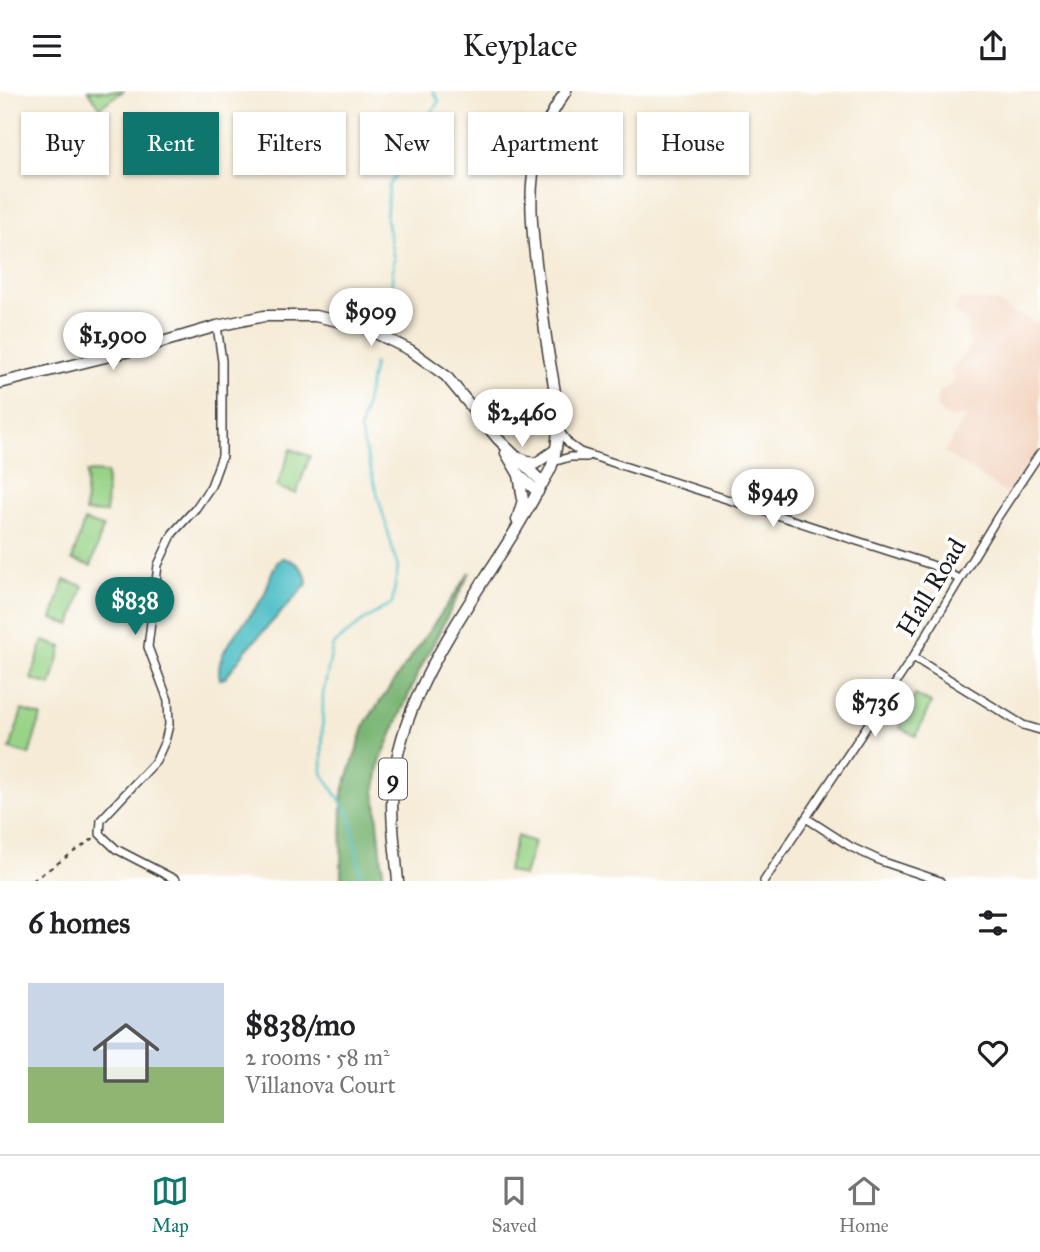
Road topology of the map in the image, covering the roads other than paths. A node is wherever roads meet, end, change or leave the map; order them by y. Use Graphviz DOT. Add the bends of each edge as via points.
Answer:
graph roads {
  1 [pos="566,91"];
  2 [pos="216,326"];
  3 [pos="0,383"];
  4 [pos="558,429"];
  5 [pos="498,439"];
  6 [pos="509,451"];
  7 [pos="1040,453"];
  8 [pos="554,456"];
  9 [pos="595,457"];
  10 [pos="519,475"];
  11 [pos="540,487"];
  12 [pos="489,571"];
  13 [pos="959,579"];
  14 [pos="914,657"];
  15 [pos="1040,730"];
  16 [pos="806,818"];
  17 [pos="176,880"];
  18 [pos="398,881"];
  19 [pos="764,881"];
  20 [pos="940,881"];
  1 -- 4 [label="main road, 9" via="540,140 530,204"];
  2 -- 3 [label="main road"];
  2 -- 5 [label="main road" via="290,315 361,326 410,350 446,376"];
  2 -- 17 [label="street" via="222,361 222,456 211,486 173,533 158,565 148,647 169,700 169,725 156,761 101,820 100,834 116,849"];
  4 -- 8 [label="main road, 9"];
  4 -- 9 [label="street" via="573,449"];
  5 -- 6 [label="main road"];
  5 -- 10 [label="main road"];
  6 -- 8 [label="main road" via="535,464"];
  6 -- 11 [label="main road"];
  7 -- 13 [label="street, Hall Road"];
  8 -- 9 [label="street"];
  8 -- 11 [label="main road, 9"];
  9 -- 13 [label="street" via="932,565"];
  10 -- 11 [label="main road"];
  10 -- 12 [label="main road" via="521,511"];
  11 -- 12 [label="main road, 9"];
  12 -- 18 [label="main road, 9" via="424,682 398,753 392,797"];
  13 -- 14 [label="street, Hall Road"];
  14 -- 15 [label="street" via="1023,725"];
  14 -- 16 [label="street, Hall Road"];
  16 -- 19 [label="street, Hall Road"];
  16 -- 20 [label="street" via="851,847"];
}
